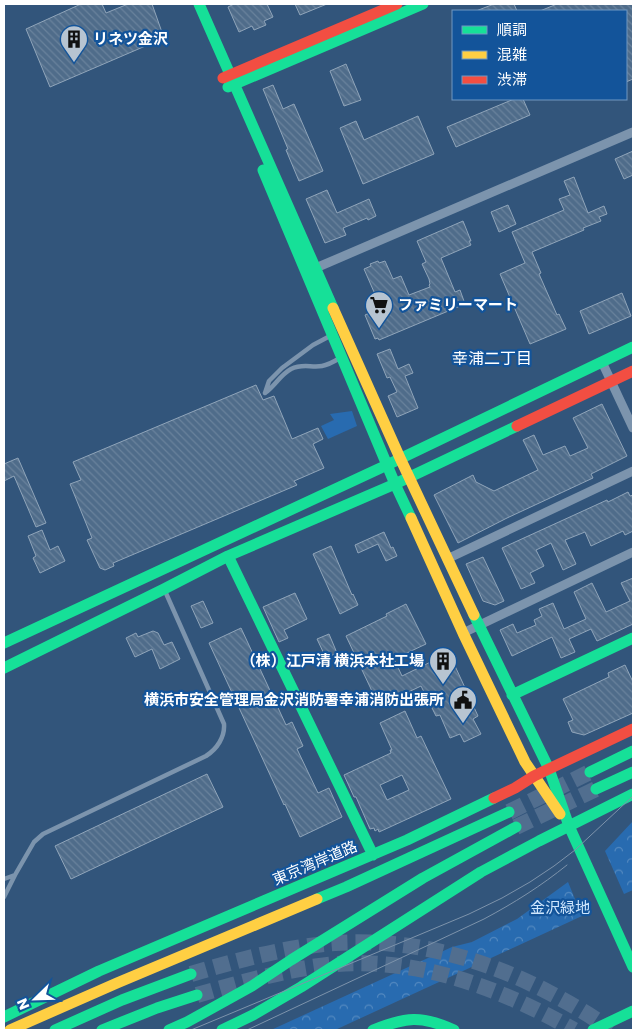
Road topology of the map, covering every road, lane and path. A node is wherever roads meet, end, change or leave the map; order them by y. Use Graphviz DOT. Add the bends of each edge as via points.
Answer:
graph roads {
  1 [pos="191,4"];
  2 [pos="200,4"];
  3 [pos="397,4"];
  4 [pos="423,4"];
  5 [pos="229,81"];
  6 [pos="633,132"];
  7 [pos="310,270"];
  8 [pos="332,335"];
  9 [pos="633,347"];
  10 [pos="342,358"];
  11 [pos="602,362"];
  12 [pos="633,371"];
  13 [pos="611,382"];
  14 [pos="633,428"];
  15 [pos="400,458"];
  16 [pos="387,465"];
  17 [pos="633,472"];
  18 [pos="409,477"];
  19 [pos="395,484"];
  20 [pos="633,552"];
  21 [pos="228,556"];
  22 [pos="447,559"];
  23 [pos="164,590"];
  24 [pos="478,625"];
  25 [pos="463,633"];
  26 [pos="633,638"];
  27 [pos="4,643"];
  28 [pos="4,668"];
  29 [pos="512,695"];
  30 [pos="633,729"];
  31 [pos="633,751"];
  32 [pos="549,769"];
  33 [pos="590,772"];
  34 [pos="633,772"];
  35 [pos="534,776"];
  36 [pos="596,789"];
  37 [pos="633,794"];
  38 [pos="509,812"];
  39 [pos="569,826"];
  40 [pos="516,827"];
  41 [pos="373,855"];
  42 [pos="15,874"];
  43 [pos="4,879"];
  44 [pos="4,897"];
  45 [pos="633,968"];
  46 [pos="190,974"];
  47 [pos="197,995"];
  48 [pos="633,1011"];
  49 [pos="4,1017"];
  50 [pos="10,1030"];
  51 [pos="55,1030"];
  52 [pos="102,1030"];
  53 [pos="170,1030"];
  54 [pos="222,1030"];
  55 [pos="373,1030"];
  56 [pos="454,1030"];
  57 [pos="593,1030"];
  1 -- 5 [label="main road"];
  2 -- 5 [label="main road"];
  3 -- 5 [label="main road"];
  4 -- 5 [label="main road"];
  5 -- 7 [label="main road"];
  6 -- 7 [label="street"];
  7 -- 8 [label="main road"];
  7 -- 15 [label="main road"];
  8 -- 10 [label="main road"];
  8 -- 10 [label="lane" via="282,368 269,382 265,393 292,368 323,366"];
  9 -- 11 [label="main road"];
  10 -- 16 [label="main road"];
  11 -- 13 [label="street"];
  11 -- 15 [label="main road"];
  12 -- 13 [label="main road"];
  13 -- 14 [label="street"];
  13 -- 18 [label="main road"];
  15 -- 16 [label="main road"];
  15 -- 18 [label="main road"];
  16 -- 19 [label="main road"];
  16 -- 27 [label="main road"];
  17 -- 22 [label="street"];
  18 -- 19 [label="main road"];
  18 -- 22 [label="main road"];
  19 -- 21 [label="main road"];
  19 -- 25 [label="main road"];
  20 -- 24 [label="street"];
  21 -- 23 [label="main road"];
  21 -- 41 [label="main road"];
  22 -- 24 [label="main road"];
  23 -- 28 [label="main road"];
  23 -- 42 [label="lane" via="224,724 220,742 206,756 43,834 34,842"];
  24 -- 25 [label="street"];
  24 -- 29 [label="main road"];
  25 -- 35 [label="main road"];
  26 -- 29 [label="main road"];
  29 -- 32 [label="main road"];
  30 -- 32 [label="main road, 東京湾岸道路"];
  31 -- 33 [label="main road"];
  32 -- 35 [label="main road, 東京湾岸道路"];
  32 -- 39 [label="main road"];
  34 -- 36 [label="main road"];
  35 -- 39 [label="main road"];
  35 -- 41 [label="main road, 東京湾岸道路"];
  37 -- 39 [label="main road"];
  38 -- 50 [label="main road" via="346,887"];
  39 -- 45 [label="main road"];
  39 -- 54 [label="main road" via="508,856 301,987"];
  40 -- 53 [label="main road" via="424,878 252,986"];
  41 -- 49 [label="main road, 東京湾岸道路" via="139,954"];
  42 -- 43 [label="lane"];
  42 -- 44 [label="lane"];
  46 -- 51 [label="main road"];
  47 -- 52 [label="main road"];
  48 -- 57 [label="main road"];
  55 -- 56 [label="main road" via="411,1018 425,1019"];
}
